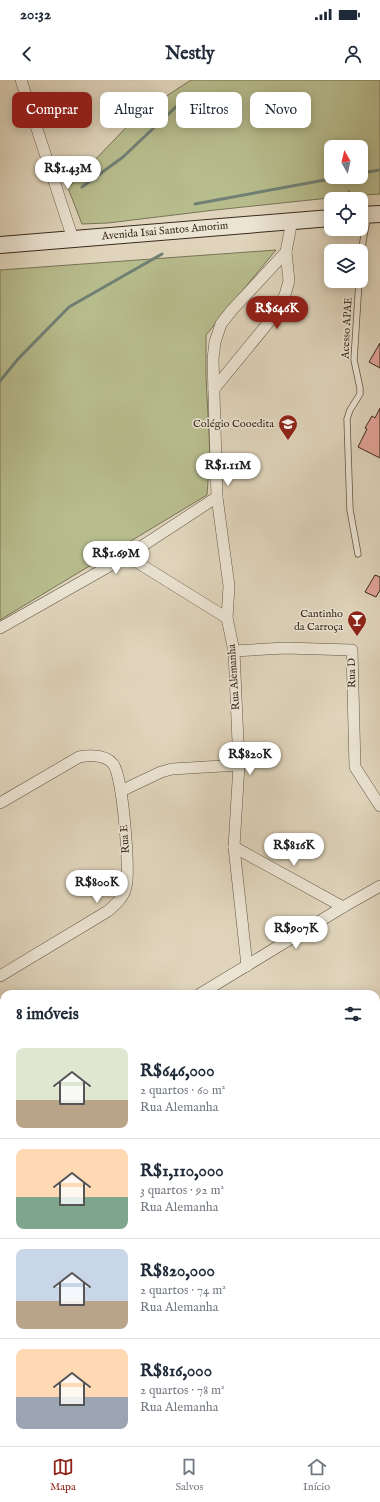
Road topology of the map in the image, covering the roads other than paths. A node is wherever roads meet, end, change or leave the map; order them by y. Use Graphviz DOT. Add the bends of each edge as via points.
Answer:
graph roads {
  1 [pos="21,80"];
  2 [pos="370,215"];
  3 [pos="324,218"];
  4 [pos="292,220"];
  5 [pos="73,239"];
  6 [pos="363,244"];
  7 [pos="0,245"];
  8 [pos="286,252"];
  9 [pos="359,288"];
  10 [pos="214,389"];
  11 [pos="216,497"];
  12 [pos="358,554"];
  13 [pos="127,556"];
  14 [pos="227,618"];
  15 [pos="0,628"];
  16 [pos="234,651"];
  17 [pos="239,765"];
  18 [pos="121,791"];
  19 [pos="0,803"];
  20 [pos="380,806"];
  21 [pos="234,847"];
  22 [pos="380,886"];
  23 [pos="343,907"];
  24 [pos="246,966"];
  25 [pos="0,976"];
  26 [pos="207,990"];
  1 -- 5 [label="street"];
  2 -- 6 [label="lane"];
  3 -- 4 [label="main road, Avenida Isai Santos Amorim"];
  4 -- 5 [label="main road, Avenida Isai Santos Amorim"];
  4 -- 8 [label="street"];
  5 -- 7 [label="main road, Avenida Isai Santos Amorim"];
  8 -- 10 [label="street" via="289,281 285,296 273,317"];
  8 -- 10 [label="street, Rua Alemanha" via="221,324 213,359"];
  9 -- 12 [label="lane, Acesso APAE" via="354,360 360,394 347,419 350,510"];
  10 -- 11 [label="street, Rua Alemanha"];
  11 -- 13 [label="street"];
  11 -- 14 [label="street, Rua Alemanha" via="229,586"];
  13 -- 14 [label="street"];
  13 -- 15 [label="street"];
  14 -- 16 [label="street, Rua Alemanha"];
  16 -- 17 [label="street, Rua Alemanha"];
  16 -- 20 [label="street, Rua D" via="285,648 352,650 354,767"];
  17 -- 18 [label="street" via="172,769"];
  17 -- 21 [label="street, Rua Alemanha"];
  18 -- 19 [label="street, Rua E" via="117,769 112,762 90,755 79,756"];
  18 -- 25 [label="street, Rua E" via="127,864 127,885 124,893 108,911"];
  21 -- 23 [label="street"];
  21 -- 24 [label="street, Rua Alemanha"];
  22 -- 23 [label="street"];
  23 -- 24 [label="street"];
  24 -- 26 [label="street"];
}
